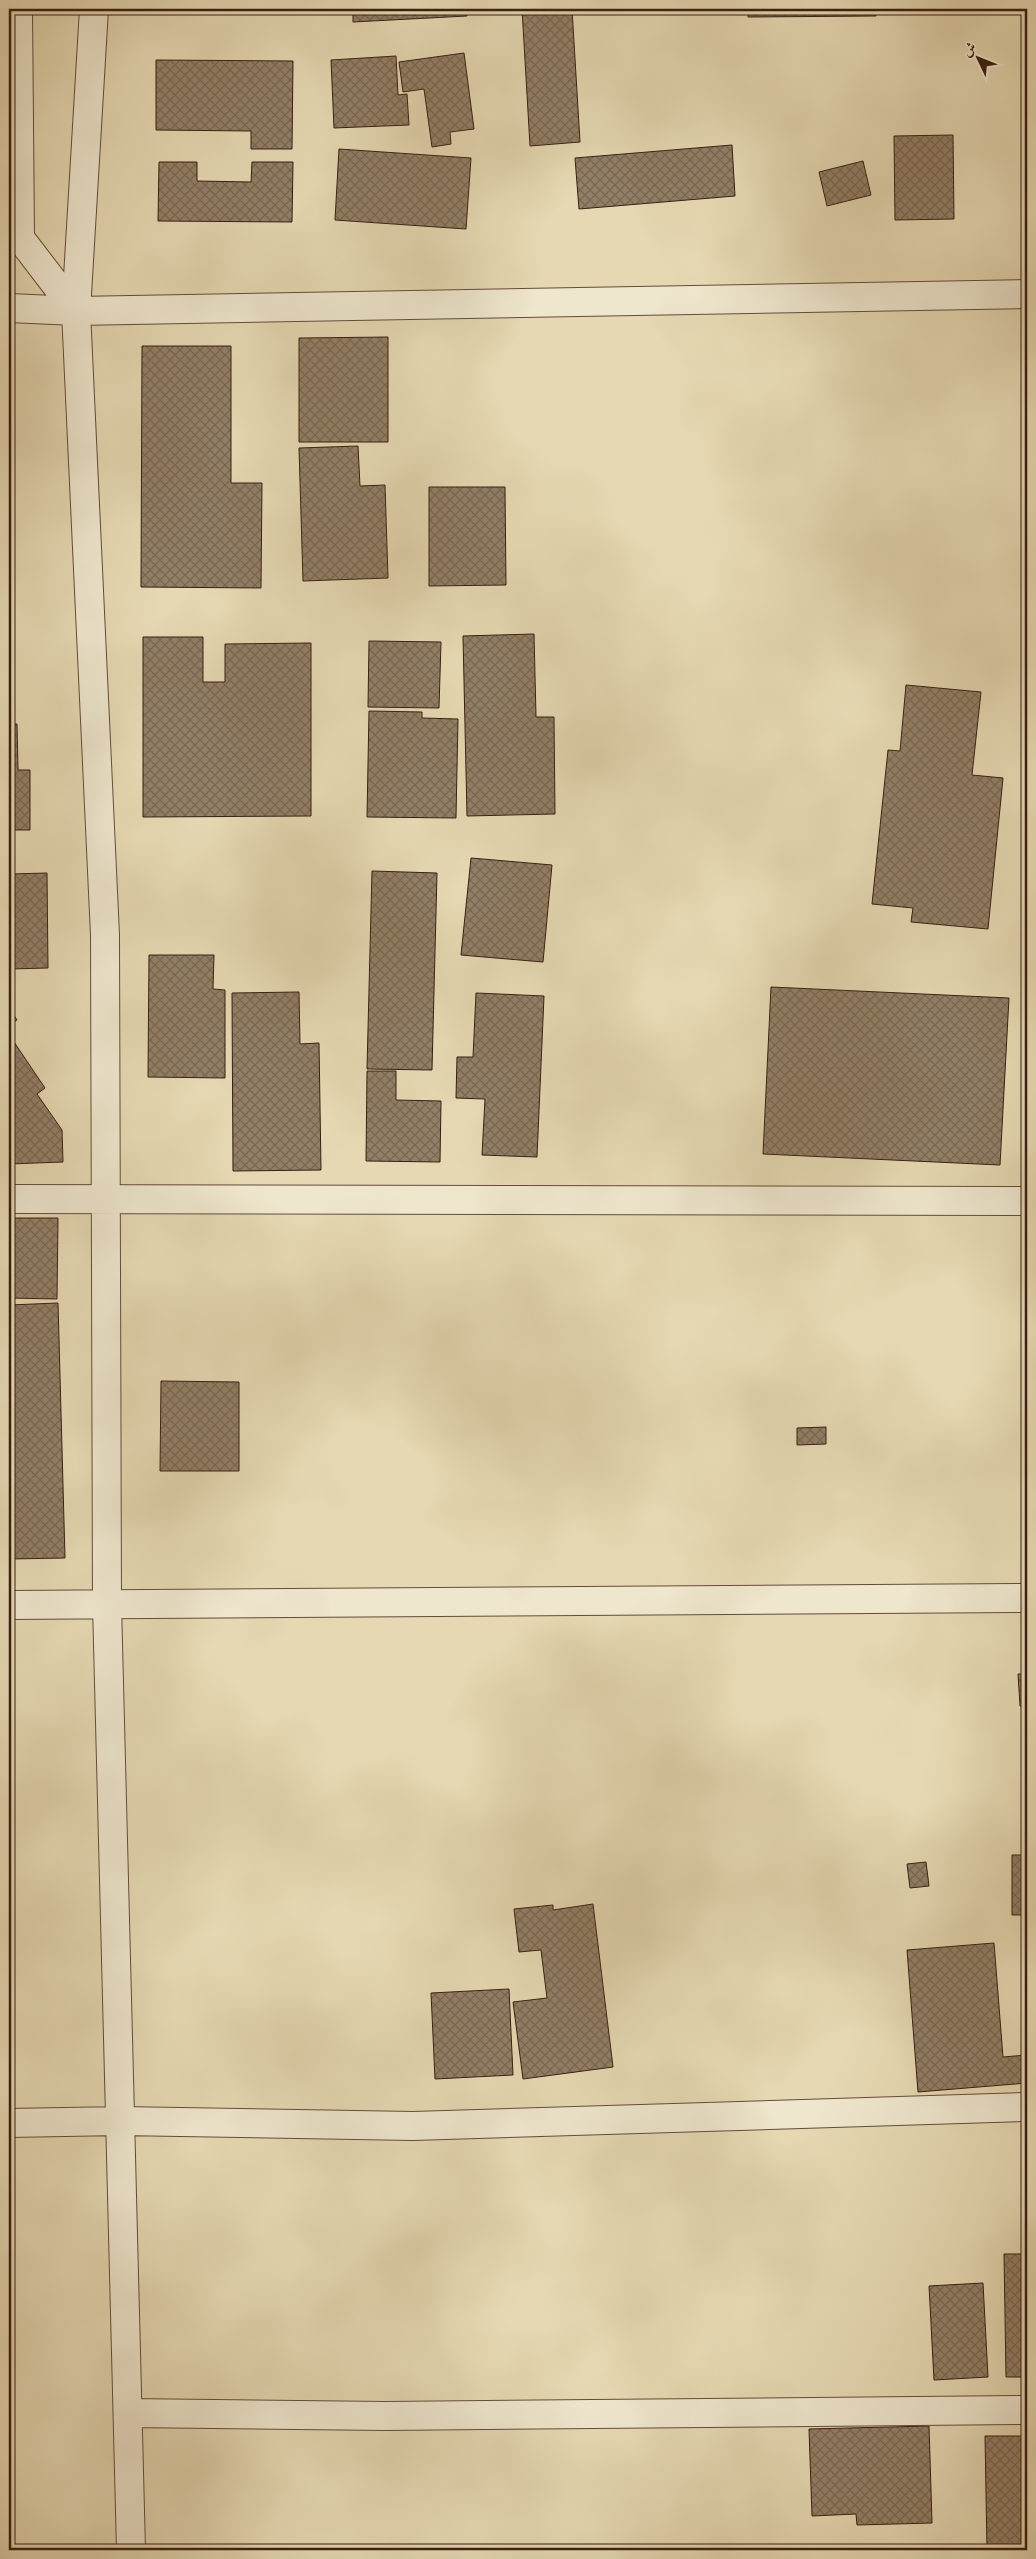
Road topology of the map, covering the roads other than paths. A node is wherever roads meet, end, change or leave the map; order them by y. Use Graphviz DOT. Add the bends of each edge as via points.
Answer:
graph roads {
  1 [pos="18,9"];
  2 [pos="94,9"];
  3 [pos="1027,294"];
  4 [pos="9,308"];
  5 [pos="76,311"];
  6 [pos="105,1198"];
  7 [pos="9,1199"];
  8 [pos="1027,1201"];
  9 [pos="1027,1598"];
  10 [pos="107,1604"];
  11 [pos="9,1605"];
  12 [pos="1027,2107"];
  13 [pos="120,2121"];
  14 [pos="9,2123"];
  15 [pos="1027,2410"];
  16 [pos="128,2413"];
  17 [pos="131,2550"];
  1 -- 5 [label="street" via="20,238"];
  2 -- 5 [label="street"];
  3 -- 5 [label="street"];
  4 -- 5 [label="street"];
  5 -- 6 [label="street" via="105,936"];
  6 -- 7 [label="street"];
  6 -- 8 [label="street"];
  6 -- 10 [label="street"];
  9 -- 10 [label="street"];
  10 -- 11 [label="street"];
  10 -- 13 [label="street"];
  12 -- 13 [label="street" via="414,2126"];
  13 -- 14 [label="street"];
  13 -- 16 [label="street"];
  15 -- 16 [label="street" via="396,2416"];
  16 -- 17 [label="street"];
}
